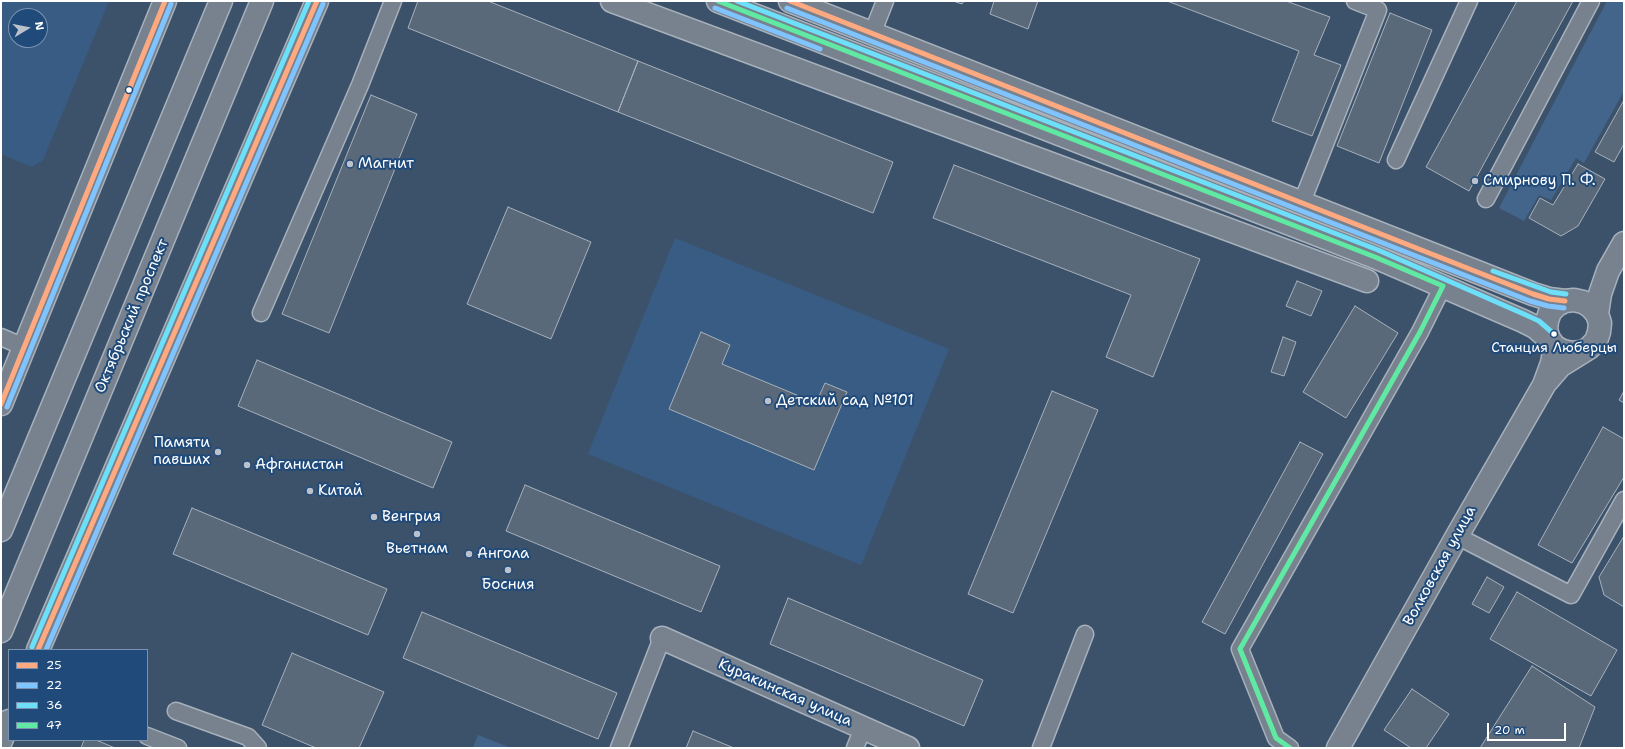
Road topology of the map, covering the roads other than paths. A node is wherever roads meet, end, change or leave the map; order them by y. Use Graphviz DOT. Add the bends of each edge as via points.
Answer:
graph roads {
  1 [pos="165,1"];
  2 [pos="221,1"];
  3 [pos="262,1"];
  4 [pos="317,1"];
  5 [pos="393,1"];
  6 [pos="612,1"];
  7 [pos="718,1"];
  8 [pos="790,1"];
  9 [pos="885,1"];
  10 [pos="1355,1"];
  11 [pos="1469,1"];
  12 [pos="1591,1"];
  13 [pos="872,34"];
  14 [pos="1396,160"];
  15 [pos="1486,199"];
  16 [pos="1302,202"];
  17 [pos="1624,243"];
  18 [pos="1608,271"];
  19 [pos="1367,281"];
  20 [pos="1443,286"];
  21 [pos="1570,300"];
  22 [pos="261,313"];
  23 [pos="1597,314"];
  24 [pos="1,337"];
  25 [pos="1552,343"];
  26 [pos="24,347"];
  27 [pos="1581,352"];
  28 [pos="1544,385"];
  29 [pos="1,404"];
  30 [pos="1624,500"];
  31 [pos="1,530"];
  32 [pos="1457,536"];
  33 [pos="1,632"];
  34 [pos="1085,634"];
  35 [pos="662,638"];
  36 [pos="38,649"];
  37 [pos="176,711"];
  38 [pos="8,724"];
  39 [pos="863,728"];
  40 [pos="148,736"];
  41 [pos="1,741"];
  42 [pos="178,748"];
  43 [pos="258,748"];
  44 [pos="619,748"];
  45 [pos="855,748"];
  46 [pos="908,748"];
  47 [pos="1040,748"];
  48 [pos="1290,748"];
  49 [pos="1338,748"];
  1 -- 26 [label="main road"];
  2 -- 31 [label="main road"];
  3 -- 33 [label="main road, Октябрьский проспект"];
  4 -- 36 [label="main road"];
  5 -- 22 [label="lane"];
  6 -- 19 [label="main road"];
  7 -- 20 [label="main road"];
  8 -- 13 [label="main road"];
  9 -- 13 [label="lane"];
  10 -- 16 [label="lane" via="1378,10"];
  11 -- 14 [label="lane"];
  12 -- 15 [label="lane"];
  13 -- 16 [label="main road"];
  16 -- 21 [label="main road" via="1533,294 1549,299"];
  17 -- 18 [label="main road, Волковская улица"];
  18 -- 21 [label="main road, Волковская улица" via="1594,287"];
  18 -- 23 [label="main road, Волковская улица" via="1600,294"];
  20 -- 25 [label="main road" via="1535,327"];
  20 -- 48 [label="lane" via="1420,332 1240,649 1276,738"];
  21 -- 23 [label="main road" via="1583,302"];
  21 -- 25 [label="main road, Волковская улица" via="1557,305 1550,312 1546,330"];
  23 -- 27 [label="main road, Волковская улица" via="1600,323 1596,341"];
  24 -- 26 [label="lane"];
  25 -- 27 [label="main road" via="1563,351"];
  25 -- 28 [label="main road, Волковская улица" via="1552,363"];
  26 -- 29 [label="main road"];
  27 -- 28 [label="main road, Волковская улица" via="1560,366"];
  28 -- 32 [label="main road, Волковская улица"];
  30 -- 32 [label="lane" via="1570,595"];
  32 -- 49 [label="main road, Волковская улица"];
  34 -- 47 [label="lane"];
  35 -- 39 [label="main road, Куракинская улица"];
  35 -- 44 [label="lane"];
  37 -- 43 [label="lane" via="248,737"];
  38 -- 41 [label="main road"];
  39 -- 45 [label="lane"];
  39 -- 46 [label="main road, Куракинская улица"];
  40 -- 42 [label="lane"];
}
